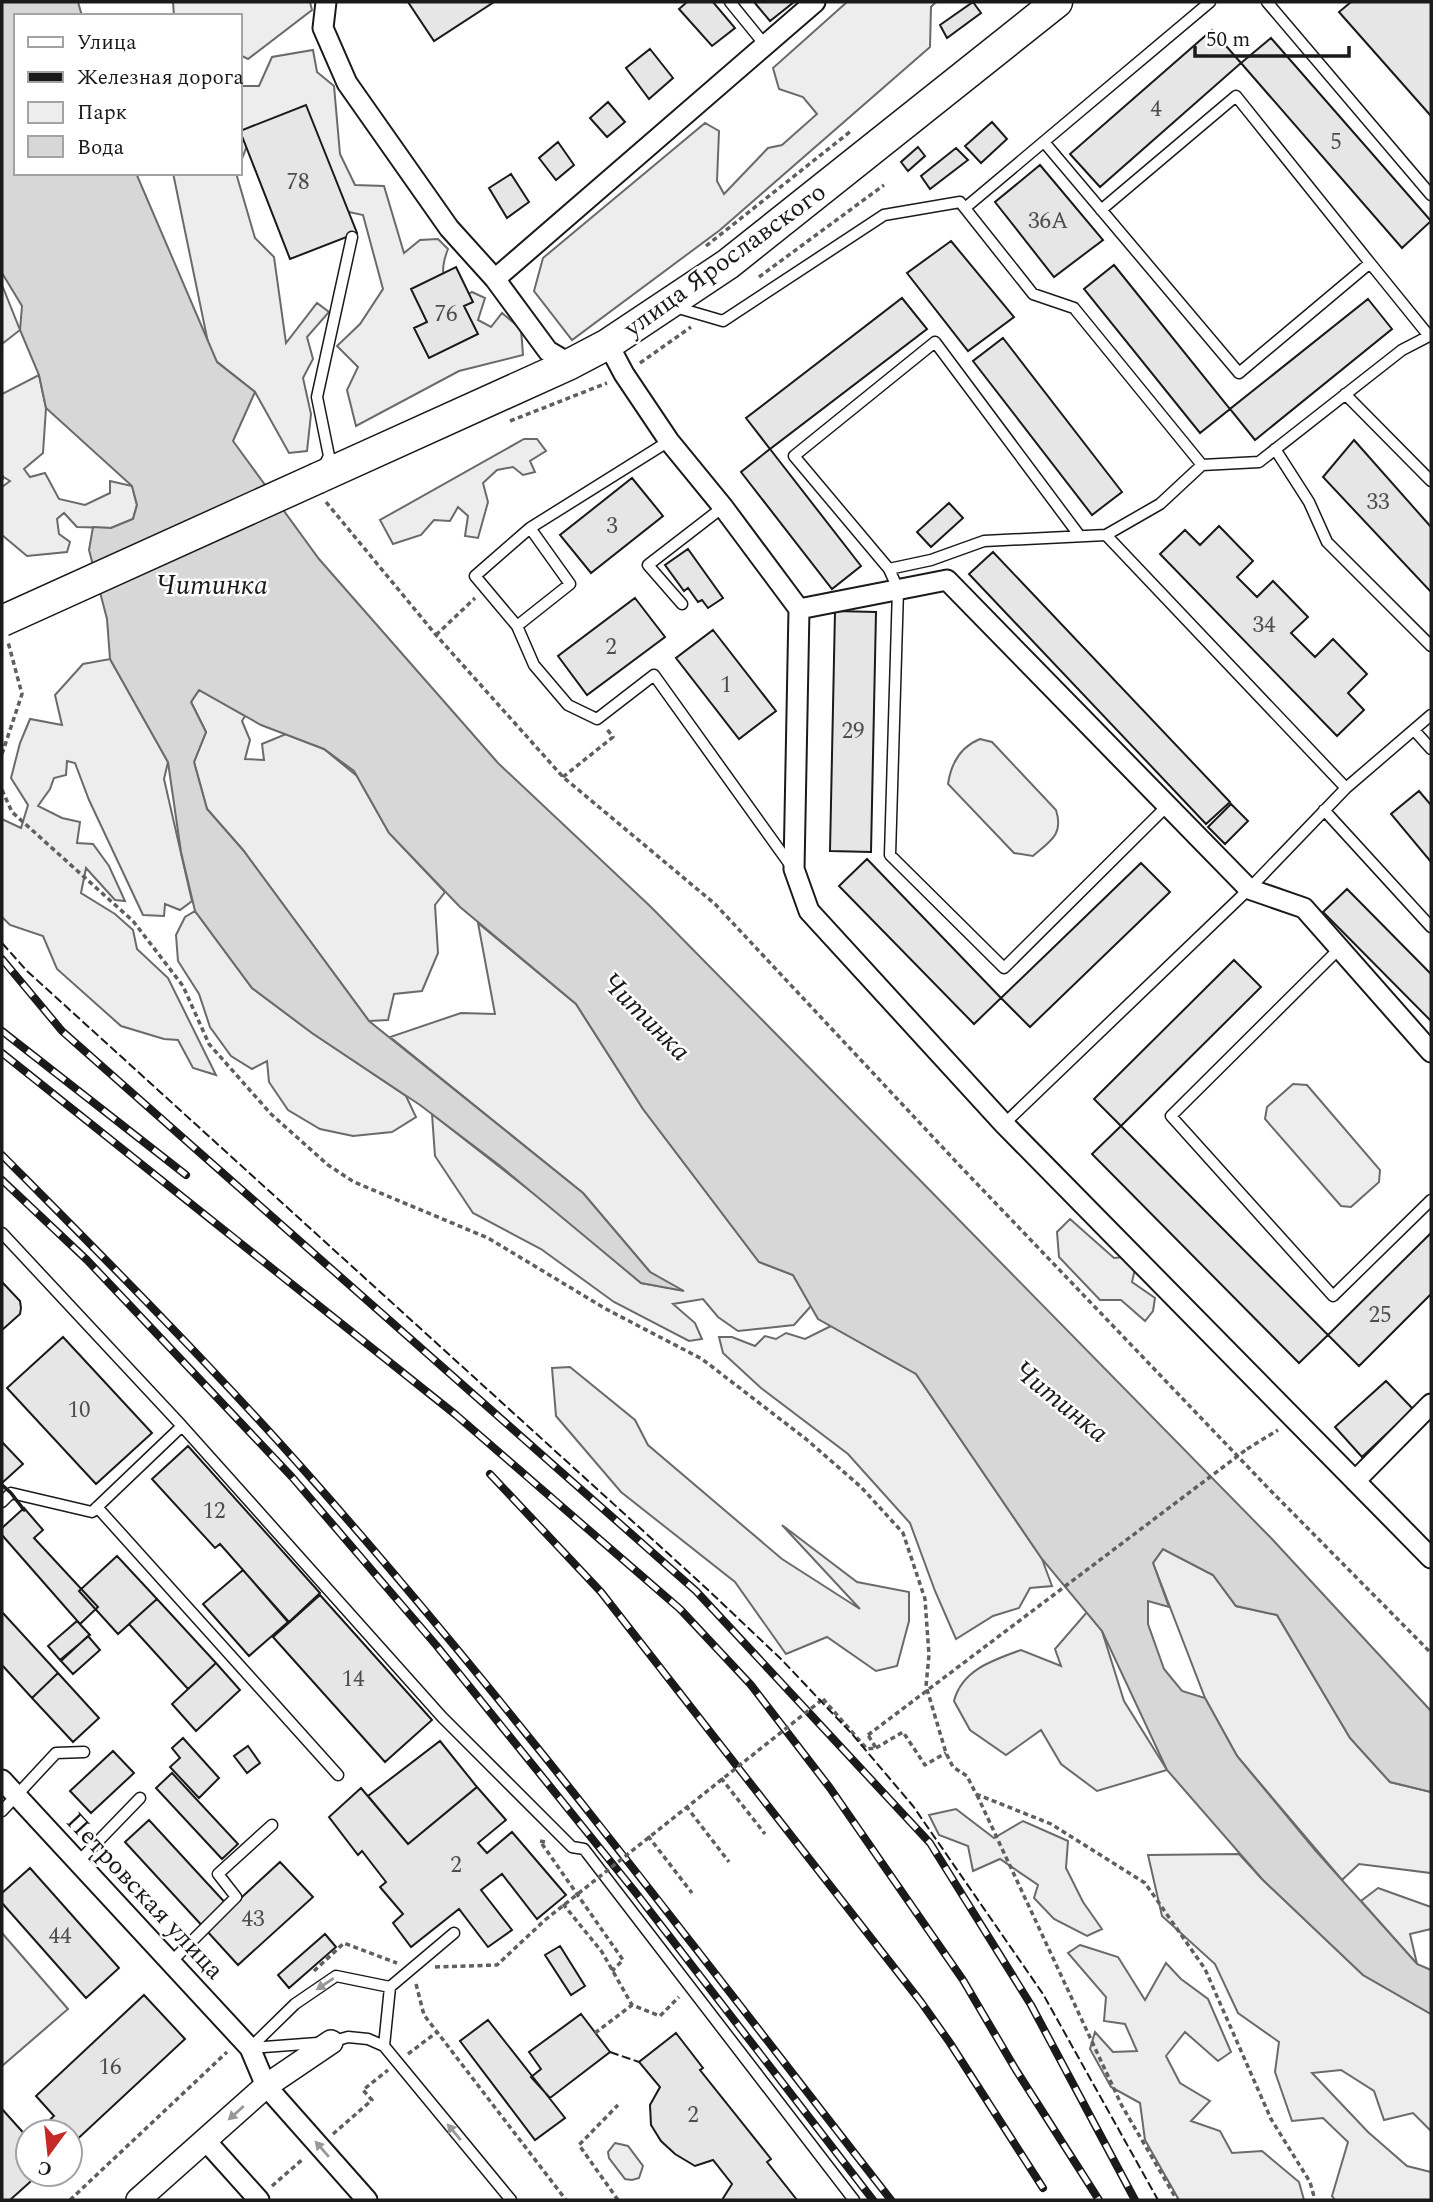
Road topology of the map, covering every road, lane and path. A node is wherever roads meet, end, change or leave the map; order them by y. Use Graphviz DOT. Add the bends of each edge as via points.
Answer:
graph roads {
  1 [pos="326,2"];
  2 [pos="730,2"];
  3 [pos="815,2"];
  4 [pos="1057,2"];
  5 [pos="1210,2"];
  6 [pos="1267,2"];
  7 [pos="765,45"];
  8 [pos="854,129"];
  9 [pos="1044,142"];
  10 [pos="1431,195"];
  11 [pos="965,208"];
  12 [pos="1101,210"];
  13 [pos="352,237"];
  14 [pos="704,248"];
  15 [pos="1370,263"];
  16 [pos="495,279"];
  17 [pos="668,305"];
  18 [pos="1430,335"];
  19 [pos="608,344"];
  20 [pos="570,364"];
  21 [pos="1345,394"];
  22 [pos="669,440"];
  23 [pos="1275,449"];
  24 [pos="1202,465"];
  25 [pos="2,475"];
  26 [pos="2,480"];
  27 [pos="1431,481"];
  28 [pos="319,486"];
  29 [pos="723,507"];
  30 [pos="530,528"];
  31 [pos="1079,535"];
  32 [pos="1106,535"];
  33 [pos="889,569"];
  34 [pos="485,588"];
  35 [pos="898,589"];
  36 [pos="682,604"];
  37 [pos="799,608"];
  38 [pos="3,625"];
  39 [pos="517,626"];
  40 [pos="436,635"];
  41 [pos="1431,646"];
  42 [pos="1431,715"];
  43 [pos="597,719"];
  44 [pos="1414,730"];
  45 [pos="1431,749"];
  46 [pos="2,754"];
  47 [pos="563,776"];
  48 [pos="1346,788"];
  49 [pos="2,790"];
  50 [pos="1167,806"];
  51 [pos="1324,810"];
  52 [pos="794,869"];
  53 [pos="1250,889"];
  54 [pos="1431,927"];
  55 [pos="1340,948"];
  56 [pos="1431,1052"];
  57 [pos="1003,1124"];
  58 [pos="1431,1200"];
  59 [pos="2,1233"];
  60 [pos="1431,1404"];
  61 [pos="182,1426"];
  62 [pos="1279,1430"];
  63 [pos="1355,1481"];
  64 [pos="2,1502"];
  65 [pos="97,1507"];
  66 [pos="1431,1558"];
  67 [pos="1431,1653"];
  68 [pos="876,1748"];
  69 [pos="84,1752"];
  70 [pos="946,1753"];
  71 [pos="338,1775"];
  72 [pos="721,1778"];
  73 [pos="2,1780"];
  74 [pos="976,1794"];
  75 [pos="17,1797"];
  76 [pos="140,1798"];
  77 [pos="686,1806"];
  78 [pos="2,1811"];
  79 [pos="272,1825"];
  80 [pos="765,1834"];
  81 [pos="648,1836"];
  82 [pos="572,1847"];
  83 [pos="78,1862"];
  84 [pos="729,1862"];
  85 [pos="692,1893"];
  86 [pos="563,1904"];
  87 [pos="454,1933"];
  88 [pos="171,1962"];
  89 [pos="412,1968"];
  90 [pos="612,1971"];
  91 [pos="390,1987"];
  92 [pos="595,2033"];
  93 [pos="331,2042"];
  94 [pos="384,2046"];
  95 [pos="250,2048"];
  96 [pos="266,2086"];
  97 [pos="363,2090"];
  98 [pos="618,2105"];
  99 [pos="206,2141"];
  100 [pos="319,2146"];
  101 [pos="138,2200"];
  102 [pos="259,2200"];
  103 [pos="367,2200"];
  104 [pos="511,2200"];
  105 [pos="566,2200"];
  106 [pos="618,2200"];
  107 [pos="854,2200"];
  108 [pos="1177,2200"];
  109 [pos="1315,2200"];
  1 -- 16 [label="street" via="323,28 347,83 449,228"];
  2 -- 7 [label="lane"];
  3 -- 7 [label="street"];
  4 -- 17 [label="main road, улица Ярославского" via="728,264"];
  5 -- 9 [label="lane"];
  6 -- 10 [label="lane"];
  7 -- 16 [label="street"];
  8 -- 14 [label="path"];
  9 -- 11 [label="lane"];
  9 -- 12 [label="lane"];
  11 -- 17 [label="lane" via="960,202 884,215 723,321"];
  11 -- 24 [label="lane" via="1033,294 1074,308"];
  12 -- 15 [label="lane" via="1239,373"];
  12 -- 15 [label="lane" via="1236,96"];
  13 -- 28 [label="lane" via="317,397 330,456"];
  15 -- 18 [label="lane"];
  16 -- 20 [label="street" via="548,351"];
  17 -- 19 [label="main road, улица Ярославского"];
  18 -- 21 [label="lane" via="1402,350"];
  19 -- 20 [label="main road, улица Ярославского"];
  19 -- 22 [label="street"];
  20 -- 28 [label="main road, улица Ярославского"];
  21 -- 23 [label="lane"];
  21 -- 27 [label="lane"];
  22 -- 29 [label="street"];
  22 -- 30 [label="lane"];
  23 -- 24 [label="lane" via="1259,462"];
  23 -- 41 [label="lane" via="1309,502 1327,542"];
  24 -- 32 [label="lane" via="1160,504"];
  25 -- 26 [label="path"];
  28 -- 38 [label="main road, улица Ярославского, bridge"];
  28 -- 40 [label="path"];
  29 -- 36 [label="lane" via="648,565"];
  29 -- 37 [label="street"];
  30 -- 34 [label="lane" via="475,576"];
  30 -- 39 [label="lane" via="570,583"];
  31 -- 32 [label="lane"];
  31 -- 33 [label="lane" via="984,541"];
  31 -- 33 [label="lane" via="935,342 794,456"];
  32 -- 48 [label="lane"];
  33 -- 35 [label="lane"];
  34 -- 39 [label="lane"];
  34 -- 40 [label="path"];
  35 -- 37 [label="street"];
  35 -- 50 [label="street" via="947,580"];
  35 -- 50 [label="lane" via="890,855 1004,968"];
  37 -- 52 [label="street"];
  38 -- 46 [label="path" via="22,694"];
  39 -- 43 [label="lane" via="534,665 568,705"];
  40 -- 47 [label="path"];
  42 -- 44 [label="lane"];
  43 -- 47 [label="path" via="613,737"];
  43 -- 52 [label="lane" via="654,675"];
  44 -- 45 [label="lane"];
  44 -- 48 [label="lane"];
  47 -- 67 [label="path" via="715,904 960,1166"];
  48 -- 51 [label="lane"];
  49 -- 70 [label="path" via="12,812 133,921 183,986 209,1044 271,1114 328,1165 354,1182 488,1238 606,1309 702,1359 861,1487 903,1533 925,1599 926,1686"];
  50 -- 53 [label="street"];
  51 -- 53 [label="lane"];
  51 -- 54 [label="lane"];
  52 -- 57 [label="street" via="809,911"];
  53 -- 55 [label="street" via="1304,908"];
  53 -- 57 [label="lane"];
  55 -- 56 [label="street"];
  55 -- 58 [label="lane" via="1171,1115 1333,1296"];
  57 -- 63 [label="street"];
  59 -- 61 [label="lane"];
  60 -- 63 [label="street"];
  61 -- 65 [label="lane"];
  61 -- 82 [label="lane" via="442,1717"];
  62 -- 68 [label="path, bridge" via="1247,1449 868,1735"];
  63 -- 66 [label="street"];
  64 -- 65 [label="lane" via="11,1493 92,1512"];
  65 -- 71 [label="lane"];
  68 -- 70 [label="path" via="903,1732 925,1765"];
  68 -- 72 [label="path, bridge" via="867,1749 823,1699"];
  69 -- 75 [label="lane" via="56,1753"];
  70 -- 74 [label="path"];
  72 -- 77 [label="path, bridge"];
  72 -- 80 [label="path"];
  73 -- 75 [label="street, Петровская улица"];
  74 -- 108 [label="path" via="1122,2106"];
  74 -- 109 [label="path" via="1051,1824 1145,1883 1205,1969 1271,2119 1310,2182"];
  75 -- 78 [label="lane"];
  75 -- 83 [label="street, Петровская улица"];
  76 -- 83 [label="lane"];
  77 -- 81 [label="path, bridge"];
  77 -- 84 [label="path"];
  79 -- 88 [label="lane" via="218,1874 236,1897"];
  81 -- 85 [label="path"];
  81 -- 86 [label="path, bridge"];
  82 -- 90 [label="path" via="540,1841 623,1960"];
  82 -- 107 [label="lane" via="584,1849"];
  83 -- 88 [label="street, Петровская улица"];
  86 -- 89 [label="path, bridge" via="496,1965"];
  86 -- 90 [label="path"];
  87 -- 89 [label="lane"];
  88 -- 95 [label="street, Петровская улица"];
  89 -- 91 [label="lane"];
  89 -- 105 [label="path" via="424,2015"];
  90 -- 92 [label="path" via="632,2005"];
  91 -- 94 [label="lane"];
  91 -- 95 [label="lane, one-way" via="336,1976 295,2004"];
  93 -- 94 [label="lane" via="348,2037"];
  93 -- 95 [label="lane"];
  93 -- 96 [label="street"];
  104 -- 94 [label="lane, one-way"];
  95 -- 96 [label="street, Петровская улица"];
  96 -- 99 [label="street, one-way"];
  96 -- 100 [label="street"];
  97 -- 100 [label="path" via="372,2100"];
  98 -- 106 [label="path" via="579,2146"];
  99 -- 101 [label="street"];
  99 -- 102 [label="street"];
  100 -- 102 [label="path"];
  103 -- 100 [label="street, one-way"];
}
